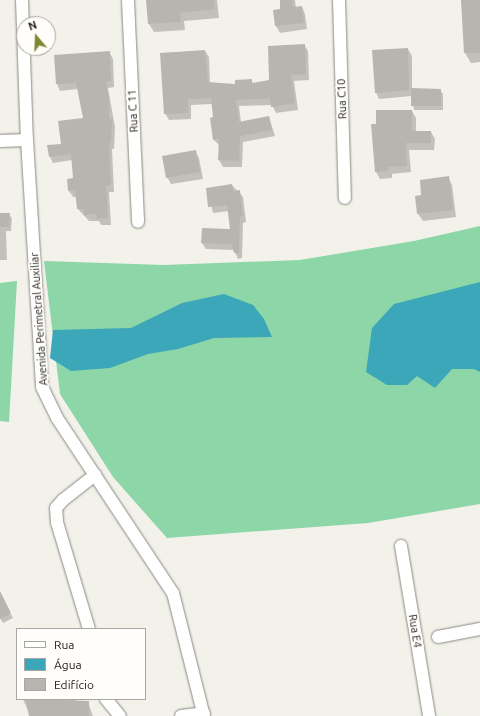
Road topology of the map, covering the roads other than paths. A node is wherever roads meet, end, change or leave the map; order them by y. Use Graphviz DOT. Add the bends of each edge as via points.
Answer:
graph roads {
  1 [pos="22,0"];
  2 [pos="128,0"];
  3 [pos="339,0"];
  4 [pos="26,140"];
  5 [pos="0,141"];
  6 [pos="345,198"];
  7 [pos="138,222"];
  8 [pos="95,475"];
  9 [pos="401,546"];
  10 [pos="89,628"];
  11 [pos="480,629"];
  12 [pos="438,637"];
  13 [pos="107,700"];
  14 [pos="204,714"];
  15 [pos="120,716"];
  16 [pos="181,716"];
  17 [pos="429,716"];
  1 -- 4 [label="street, Avenida Perimetral Auxiliar"];
  2 -- 7 [label="street, Rua C 11"];
  3 -- 6 [label="street, Rua C10"];
  4 -- 5 [label="street"];
  4 -- 8 [label="street, Avenida Perimetral Auxiliar" via="42,387 57,418"];
  8 -- 10 [label="street" via="56,508 57,522"];
  8 -- 14 [label="street, Avenida Perimetral Auxiliar" via="173,593"];
  9 -- 17 [label="street, Rua E4"];
  11 -- 12 [label="street"];
  13 -- 15 [label="street"];
  14 -- 16 [label="street"];
}
